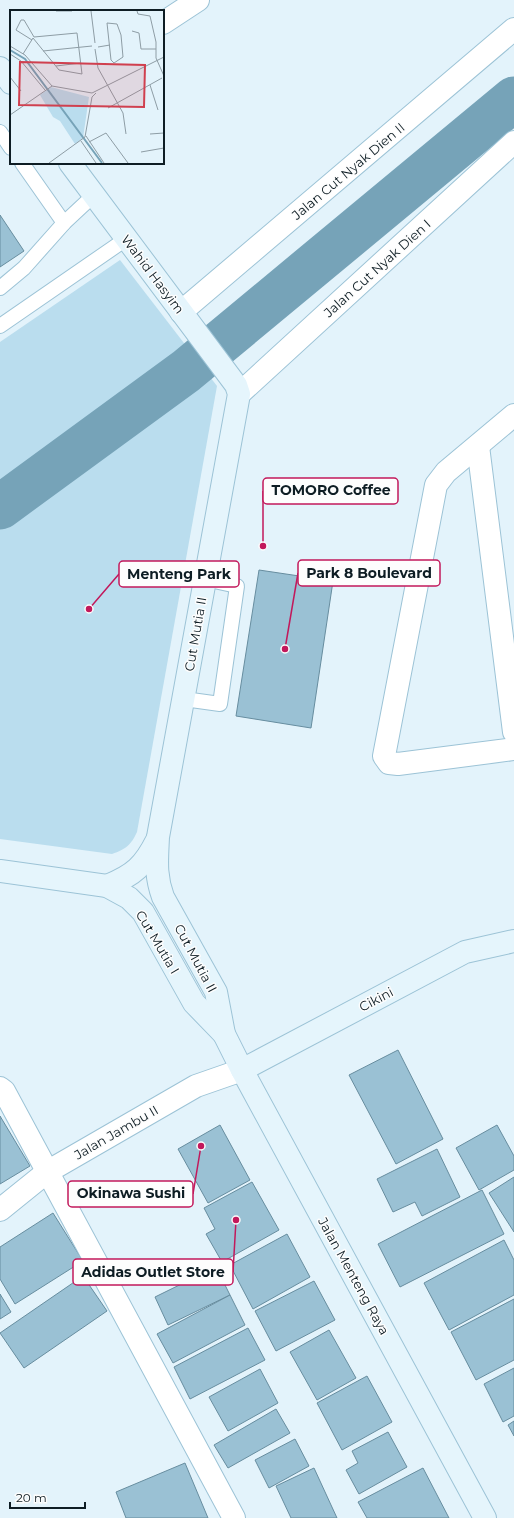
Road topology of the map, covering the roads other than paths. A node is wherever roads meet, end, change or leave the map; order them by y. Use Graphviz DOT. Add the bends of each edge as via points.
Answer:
graph roads {
  1 [pos="198,0"];
  2 [pos="164,22"];
  3 [pos="514,29"];
  4 [pos="0,68"];
  5 [pos="10,82"];
  6 [pos="0,132"];
  7 [pos="514,142"];
  8 [pos="10,147"];
  9 [pos="23,164"];
  10 [pos="71,164"];
  11 [pos="94,195"];
  12 [pos="64,223"];
  13 [pos="126,239"];
  14 [pos="0,288"];
  15 [pos="184,315"];
  16 [pos="0,326"];
  17 [pos="238,389"];
  18 [pos="514,414"];
  19 [pos="478,446"];
  20 [pos="205,579"];
  21 [pos="184,699"];
  22 [pos="514,732"];
  23 [pos="514,749"];
  24 [pos="158,837"];
  25 [pos="0,871"];
  26 [pos="107,886"];
  27 [pos="514,941"];
  28 [pos="224,1034"];
  29 [pos="242,1070"];
  30 [pos="0,1088"];
  31 [pos="47,1172"];
  32 [pos="0,1210"];
  33 [pos="234,1518"];
  34 [pos="485,1518"];
  1 -- 2 [label="street"];
  3 -- 15 [label="street, Jalan Cut Nyak Dien II"];
  4 -- 5 [label="main road"];
  6 -- 8 [label="lane"];
  7 -- 17 [label="street, Jalan Cut Nyak Dien I"];
  9 -- 12 [label="lane"];
  10 -- 11 [label="main road, Wahid Hasyim"];
  11 -- 12 [label="lane"];
  11 -- 13 [label="main road, Wahid Hasyim"];
  12 -- 14 [label="lane" via="24,268"];
  13 -- 15 [label="main road, Wahid Hasyim"];
  13 -- 16 [label="lane"];
  15 -- 17 [label="main road, Wahid Hasyim"];
  17 -- 20 [label="main road, Cut Mutia II"];
  18 -- 19 [label="street"];
  19 -- 22 [label="street"];
  19 -- 23 [label="street" via="446,472 436,485 384,756 389,763 398,764"];
  20 -- 21 [label="main road, Cut Mutia II"];
  20 -- 21 [label="lane" via="237,586 220,704"];
  21 -- 24 [label="main road, Cut Mutia II"];
  24 -- 26 [label="main road, Cut Mutia II" via="138,870"];
  24 -- 28 [label="main road, Cut Mutia II" via="156,870 163,897 216,992"];
  25 -- 26 [label="main road, Cut Mutia I"];
  26 -- 28 [label="main road, Cut Mutia I" via="129,898 143,912 194,1003"];
  27 -- 29 [label="main road, Cikini" via="465,952"];
  28 -- 29 [label="main road, Jalan Menteng Raya"];
  29 -- 31 [label="street, Jalan Jambu II" via="196,1086"];
  29 -- 34 [label="main road, Jalan Menteng Raya"];
  30 -- 31 [label="street" via="4,1091"];
  31 -- 32 [label="street, Jalan Jambu II"];
  31 -- 33 [label="street"];
}
